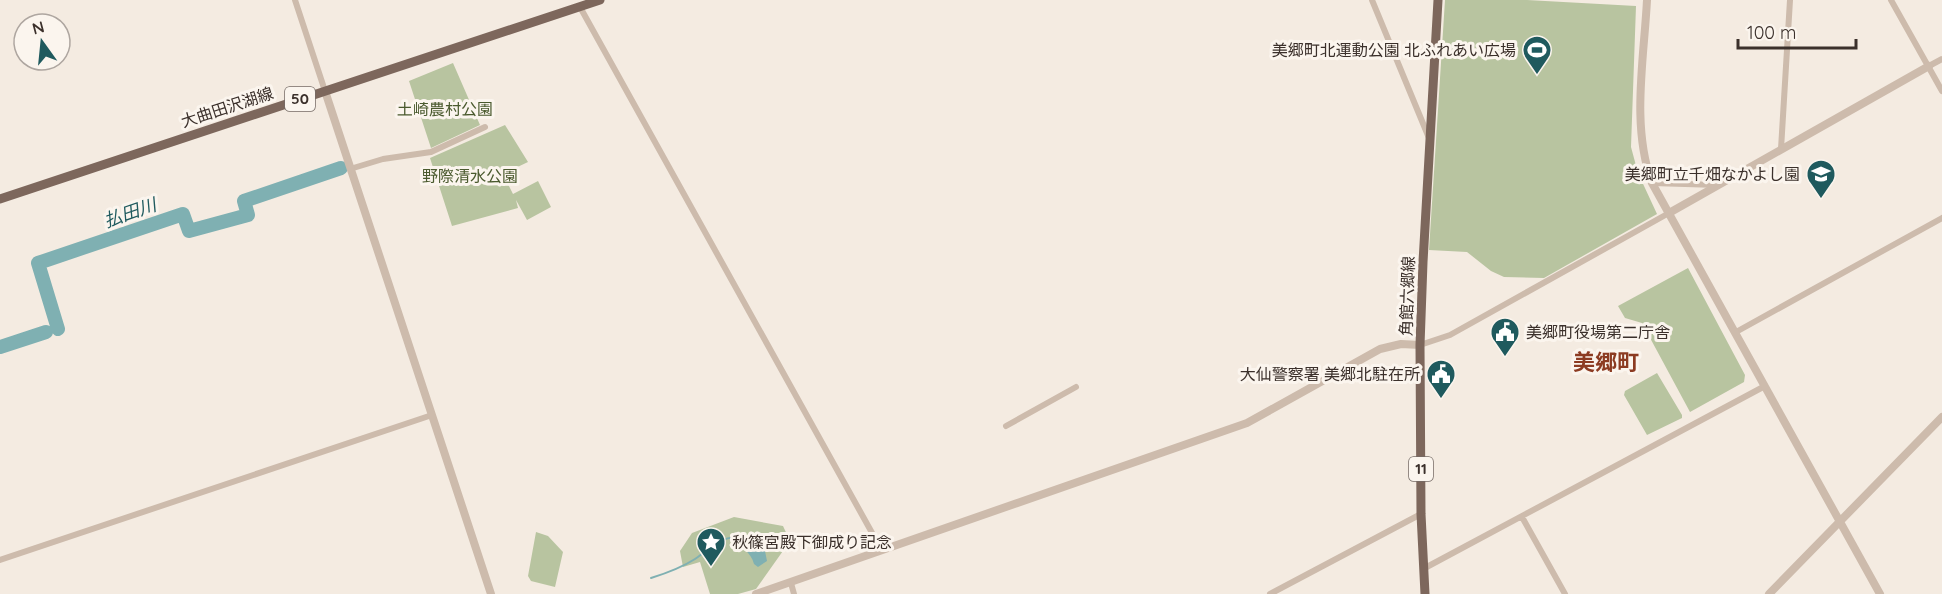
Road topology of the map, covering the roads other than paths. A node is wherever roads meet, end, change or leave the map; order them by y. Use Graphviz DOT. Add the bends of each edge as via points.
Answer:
graph roads {
  1 [pos="295,0"];
  2 [pos="600,0"];
  3 [pos="1372,0"];
  4 [pos="1438,0"];
  5 [pos="1647,0"];
  6 [pos="1790,0"];
  7 [pos="1891,0"];
  8 [pos="580,7"];
  9 [pos="1942,59"];
  10 [pos="1929,66"];
  11 [pos="325,91"];
  12 [pos="1942,91"];
  13 [pos="485,127"];
  14 [pos="1431,142"];
  15 [pos="1781,149"];
  16 [pos="350,169"];
  17 [pos="1652,183"];
  18 [pos="1720,185"];
  19 [pos="0,199"];
  20 [pos="1669,213"];
  21 [pos="1942,218"];
  22 [pos="1736,332"];
  23 [pos="1420,345"];
  24 [pos="1765,386"];
  25 [pos="1076,387"];
  26 [pos="432,415"];
  27 [pos="1942,417"];
  28 [pos="1006,426"];
  29 [pos="1421,514"];
  30 [pos="1522,517"];
  31 [pos="1840,522"];
  32 [pos="881,549"];
  33 [pos="0,560"];
  34 [pos="1423,569"];
  35 [pos="791,583"];
  36 [pos="491,594"];
  37 [pos="756,594"];
  38 [pos="794,594"];
  39 [pos="1270,594"];
  40 [pos="1425,594"];
  41 [pos="1565,594"];
  42 [pos="1771,594"];
  43 [pos="1880,594"];
  1 -- 11 [label="street"];
  2 -- 8 [label="main road, 大曲田沢湖線 / 50"];
  3 -- 14 [label="street"];
  4 -- 14 [label="main road, 角館六郷線 / 11"];
  5 -- 17 [label="street" via="1640,129"];
  6 -- 15 [label="street"];
  7 -- 10 [label="street"];
  8 -- 11 [label="main road, 大曲田沢湖線 / 50"];
  8 -- 32 [label="street"];
  9 -- 10 [label="street"];
  10 -- 12 [label="street"];
  10 -- 15 [label="street"];
  11 -- 16 [label="street"];
  11 -- 19 [label="main road, 大曲田沢湖線 / 50"];
  13 -- 16 [label="street" via="431,152 383,159"];
  14 -- 23 [label="main road, 角館六郷線 / 11"];
  15 -- 18 [label="street"];
  16 -- 26 [label="street"];
  17 -- 18 [label="street"];
  17 -- 20 [label="street"];
  18 -- 20 [label="street"];
  20 -- 22 [label="street"];
  20 -- 23 [label="street" via="1450,335"];
  21 -- 22 [label="street"];
  22 -- 24 [label="street"];
  23 -- 29 [label="main road, 角館六郷線 / 11"];
  23 -- 32 [label="street" via="1380,349 1247,423"];
  24 -- 30 [label="street"];
  24 -- 31 [label="street"];
  25 -- 28 [label="street"];
  26 -- 33 [label="street"];
  26 -- 36 [label="street"];
  27 -- 31 [label="street"];
  29 -- 34 [label="main road, 角館六郷線 / 11"];
  29 -- 39 [label="street"];
  30 -- 34 [label="street"];
  30 -- 41 [label="street"];
  31 -- 42 [label="street"];
  31 -- 43 [label="street"];
  32 -- 35 [label="street"];
  34 -- 40 [label="main road, 角館六郷線 / 11"];
  35 -- 37 [label="street"];
  35 -- 38 [label="street"];
}
